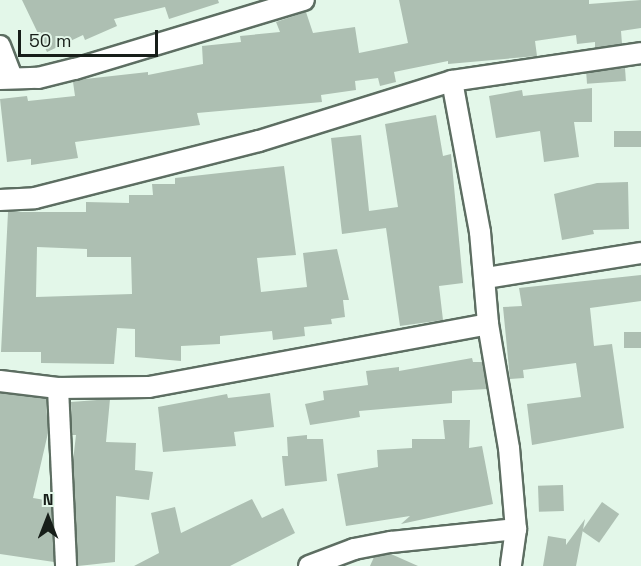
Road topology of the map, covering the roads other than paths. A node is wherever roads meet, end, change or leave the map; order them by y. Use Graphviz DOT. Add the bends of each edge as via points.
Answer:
graph roads {
  1 [pos="304,0"];
  2 [pos="0,46"];
  3 [pos="641,53"];
  4 [pos="6,78"];
  5 [pos="452,81"];
  6 [pos="0,200"];
  7 [pos="641,253"];
  8 [pos="486,278"];
  9 [pos="488,324"];
  10 [pos="0,381"];
  11 [pos="58,388"];
  12 [pos="516,529"];
  13 [pos="66,566"];
  14 [pos="309,566"];
  15 [pos="511,566"];
  1 -- 4 [label="street" via="75,69 38,78"];
  2 -- 4 [label="street"];
  3 -- 5 [label="street"];
  5 -- 6 [label="street" via="259,141 35,198"];
  5 -- 8 [label="street"];
  7 -- 8 [label="street"];
  8 -- 9 [label="street"];
  9 -- 11 [label="street" via="149,387"];
  9 -- 12 [label="street" via="509,448"];
  10 -- 11 [label="street"];
  11 -- 13 [label="street"];
  12 -- 14 [label="street" via="391,542 354,549"];
  12 -- 15 [label="street"];
}
